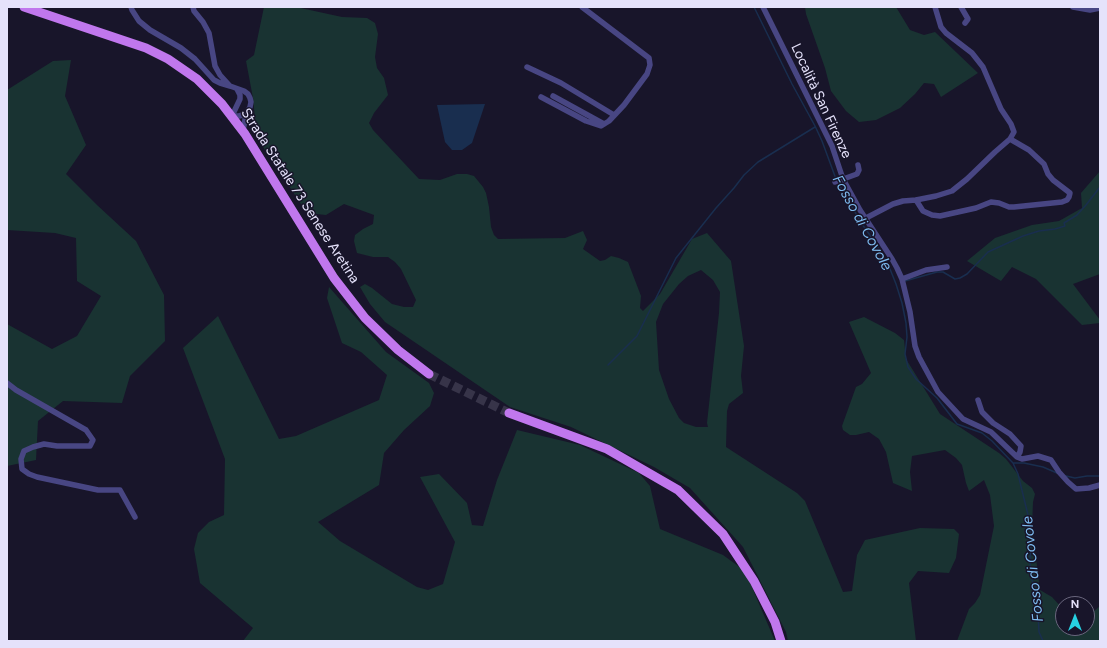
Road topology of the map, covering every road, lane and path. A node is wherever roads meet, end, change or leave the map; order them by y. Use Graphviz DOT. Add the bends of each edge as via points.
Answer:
graph roads {
  1 [pos="24,7"];
  2 [pos="131,7"];
  3 [pos="193,7"];
  4 [pos="582,7"];
  5 [pos="762,7"];
  6 [pos="935,7"];
  7 [pos="961,7"];
  8 [pos="1073,7"];
  9 [pos="1100,8"];
  10 [pos="965,23"];
  11 [pos="527,67"];
  12 [pos="230,86"];
  13 [pos="237,89"];
  14 [pos="553,96"];
  15 [pos="540,97"];
  16 [pos="222,104"];
  17 [pos="237,105"];
  18 [pos="246,114"];
  19 [pos="614,115"];
  20 [pos="232,116"];
  21 [pos="604,124"];
  22 [pos="243,131"];
  23 [pos="1010,139"];
  24 [pos="858,165"];
  25 [pos="839,180"];
  26 [pos="916,200"];
  27 [pos="866,218"];
  28 [pos="947,267"];
  29 [pos="902,279"];
  30 [pos="429,374"];
  31 [pos="7,383"];
  32 [pos="978,400"];
  33 [pos="509,414"];
  34 [pos="1017,457"];
  35 [pos="1100,485"];
  36 [pos="135,517"];
  37 [pos="781,641"];
  1 -- 16 [label="main road, Strada Statale 73 Senese Aretina" via="146,48 197,79"];
  2 -- 12 [label="street" via="139,20 150,30 182,48 214,80"];
  3 -- 12 [label="street" via="209,33 215,66"];
  4 -- 19 [label="street" via="649,58 650,65 646,74"];
  5 -- 25 [label="street, Località San Firenze" via="832,146"];
  6 -- 23 [label="street" via="941,27 972,53 983,67 1014,132"];
  7 -- 10 [label="street" via="968,19"];
  8 -- 9 [label="street" via="1090,10"];
  11 -- 19 [label="street" via="561,83"];
  12 -- 13 [label="street"];
  13 -- 17 [label="street" via="240,95"];
  13 -- 18 [label="street" via="244,91 250,98 250,107"];
  14 -- 21 [label="street"];
  15 -- 21 [label="street" via="586,121 601,126"];
  16 -- 17 [label="street"];
  16 -- 20 [label="main road, Strada Statale 73 Senese Aretina"];
  17 -- 20 [label="street"];
  18 -- 20 [label="street"];
  18 -- 22 [label="street"];
  19 -- 21 [label="street"];
  20 -- 22 [label="main road, Strada Statale 73 Senese Aretina"];
  22 -- 30 [label="main road, Strada Statale 73 Senese Aretina" via="334,278 365,318 398,350"];
  23 -- 26 [label="street" via="952,191"];
  23 -- 26 [label="street" via="1029,150 1044,164 1053,180 1070,193 1067,200 1014,207 990,202 976,208 932,216 923,211"];
  24 -- 25 [label="street" via="857,174"];
  25 -- 27 [label="street, Località San Firenze"];
  26 -- 27 [label="street" via="893,204"];
  27 -- 29 [label="street, Località San Firenze"];
  28 -- 29 [label="street" via="926,270"];
  29 -- 34 [label="street, Località San Firenze" via="917,352 938,392 963,419 991,432"];
  31 -- 36 [label="street" via="86,430 94,440 90,446 44,444 33,447 24,451 21,459 22,469 37,477 98,490 120,490"];
  32 -- 34 [label="street" via="982,412 1021,446"];
  33 -- 37 [label="main road" via="607,449 678,490 723,534 754,581 775,622"];
  34 -- 35 [label="street" via="1022,459 1038,456 1051,460 1063,477 1076,489"];
}
